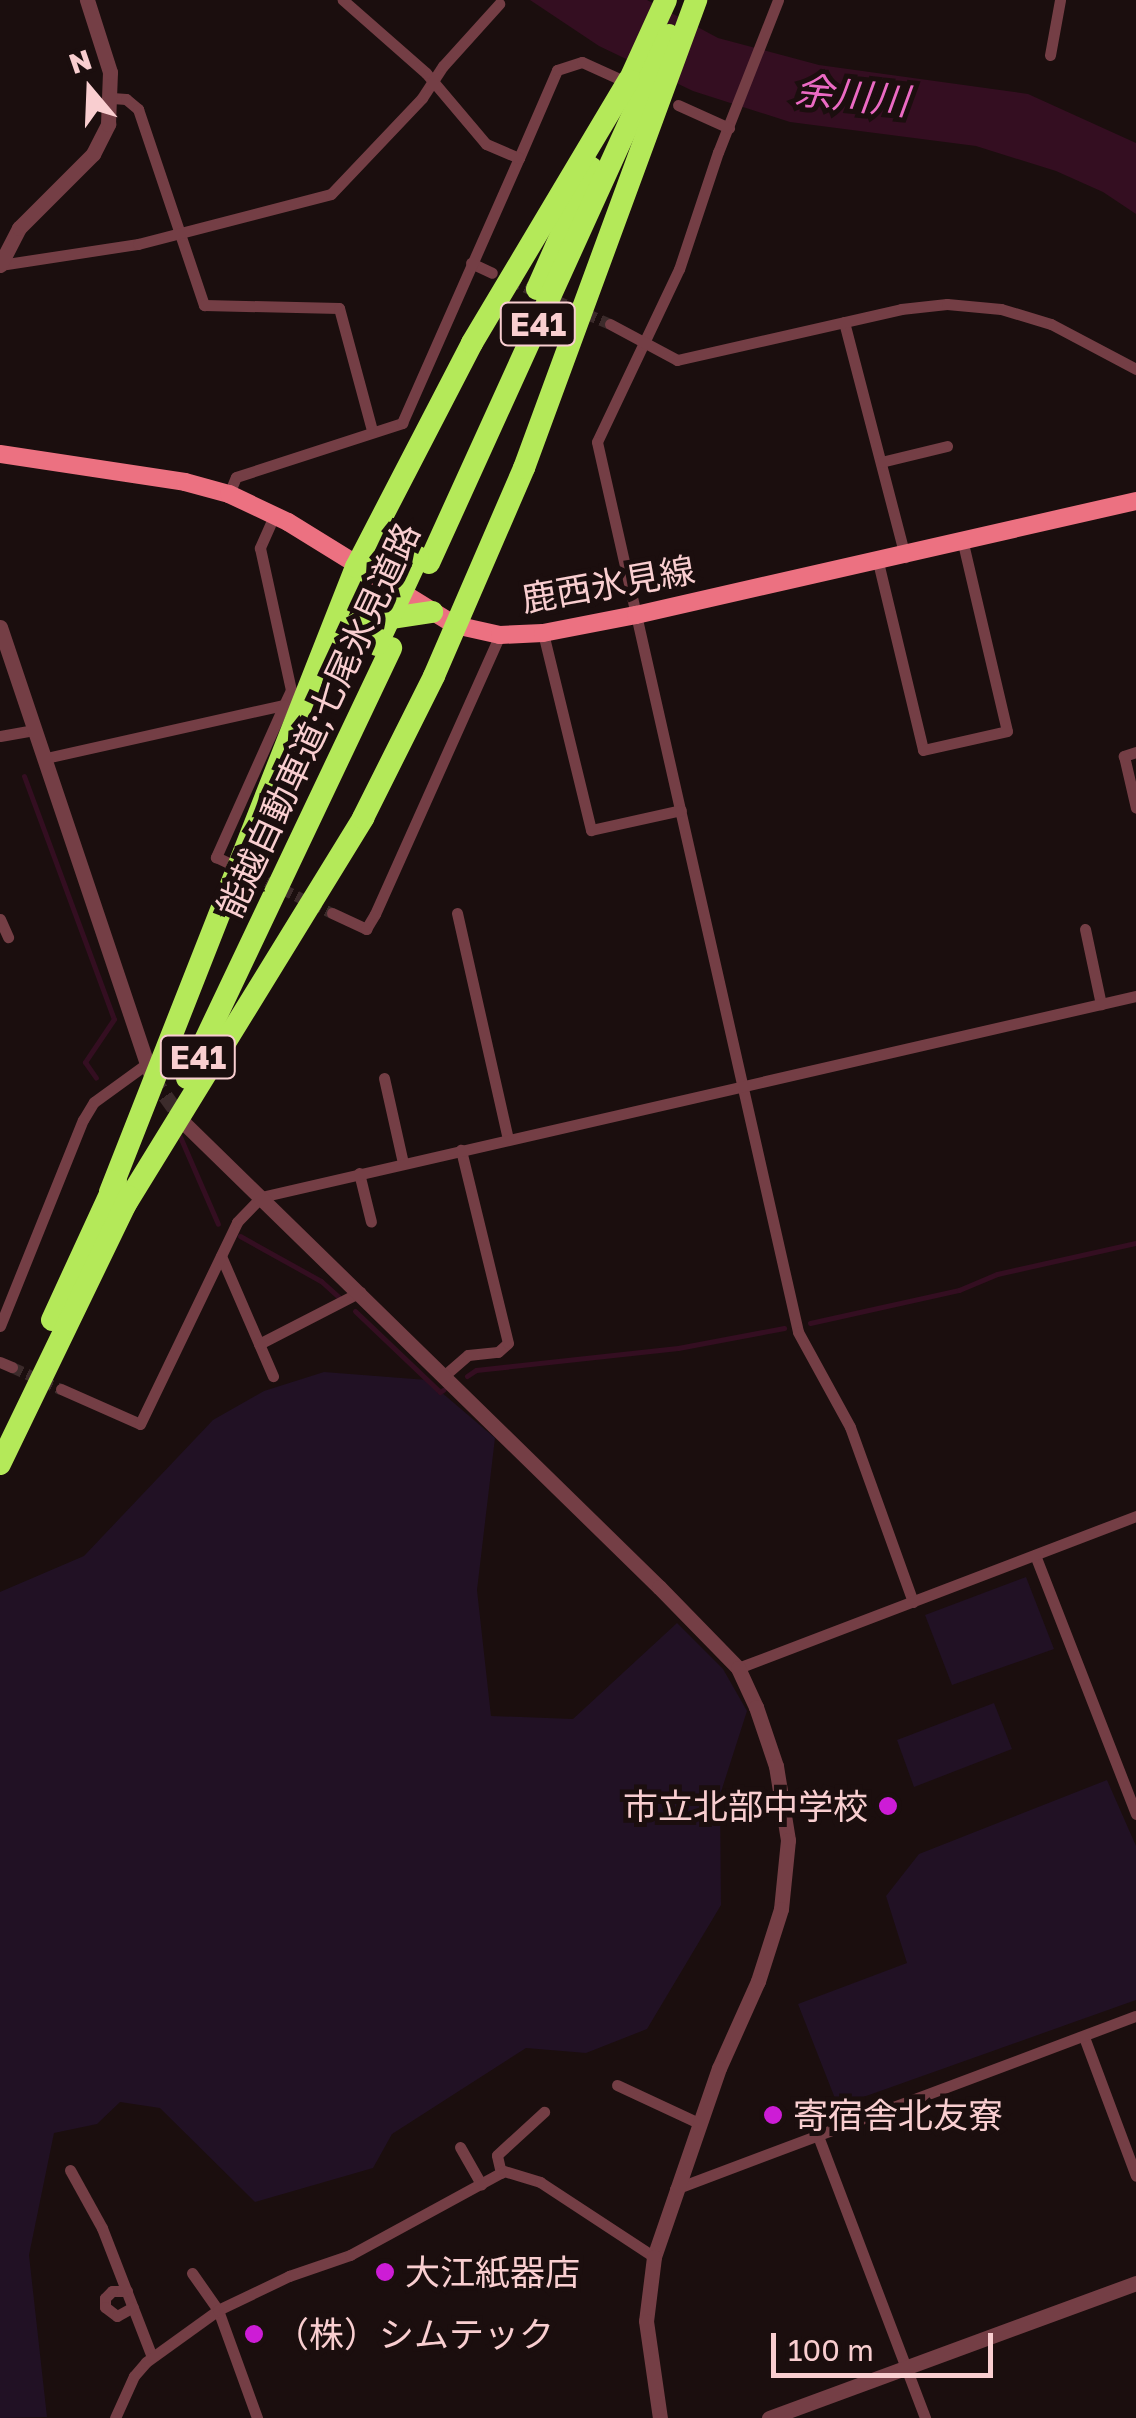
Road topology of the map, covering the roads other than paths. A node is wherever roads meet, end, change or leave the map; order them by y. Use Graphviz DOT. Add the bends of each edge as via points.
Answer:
graph roads {
  1 [pos="87,0"];
  2 [pos="343,0"];
  3 [pos="778,0"];
  4 [pos="1060,0"];
  5 [pos="500,4"];
  6 [pos="684,4"];
  7 [pos="1050,55"];
  8 [pos="433,80"];
  9 [pos="648,88"];
  10 [pos="112,98"];
  11 [pos="731,124"];
  12 [pos="519,158"];
  13 [pos="176,234"];
  14 [pos="471,262"];
  15 [pos="0,265"];
  16 [pos="492,272"];
  17 [pos="844,322"];
  18 [pos="610,324"];
  19 [pos="644,340"];
  20 [pos="1136,369"];
  21 [pos="372,430"];
  22 [pos="947,446"];
  23 [pos="0,454"];
  24 [pos="882,462"];
  25 [pos="228,494"];
  26 [pos="1136,501"];
  27 [pos="274,516"];
  28 [pos="963,543"];
  29 [pos="904,556"];
  30 [pos="878,562"];
  31 [pos="356,567"];
  32 [pos="432,612"];
  33 [pos="636,615"];
  34 [pos="455,626"];
  35 [pos="0,627"];
  36 [pos="543,632"];
  37 [pos="500,635"];
  38 [pos="329,638"];
  39 [pos="284,705"];
  40 [pos="36,730"];
  41 [pos="0,736"];
  42 [pos="1136,752"];
  43 [pos="46,758"];
  44 [pos="1136,808"];
  45 [pos="680,810"];
  46 [pos="228,863"];
  47 [pos="332,912"];
  48 [pos="457,912"];
  49 [pos="0,919"];
  50 [pos="1085,929"];
  51 [pos="8,937"];
  52 [pos="1136,996"];
  53 [pos="1102,1004"];
  54 [pos="148,1069"];
  55 [pos="384,1078"];
  56 [pos="742,1087"];
  57 [pos="185,1124"];
  58 [pos="508,1139"];
  59 [pos="461,1150"];
  60 [pos="403,1163"];
  61 [pos="358,1172"];
  62 [pos="261,1197"];
  63 [pos="117,1200"];
  64 [pos="371,1222"];
  65 [pos="221,1256"];
  66 [pos="360,1292"];
  67 [pos="0,1326"];
  68 [pos="259,1344"];
  69 [pos="446,1374"];
  70 [pos="273,1376"];
  71 [pos="61,1390"];
  72 [pos="0,1432"];
  73 [pos="0,1464"];
  74 [pos="1136,1516"];
  75 [pos="1036,1555"];
  76 [pos="913,1602"];
  77 [pos="738,1668"];
  78 [pos="1130,1777"];
  79 [pos="1136,1814"];
  80 [pos="1136,2016"];
  81 [pos="1084,2037"];
  82 [pos="617,2085"];
  83 [pos="544,2112"];
  84 [pos="699,2123"];
  85 [pos="818,2136"];
  86 [pos="460,2147"];
  87 [pos="70,2170"];
  88 [pos="502,2173"];
  89 [pos="1136,2176"];
  90 [pos="481,2184"];
  91 [pos="675,2190"];
  92 [pos="654,2257"];
  93 [pos="192,2273"];
  94 [pos="1136,2283"];
  95 [pos="127,2291"];
  96 [pos="132,2307"];
  97 [pos="218,2310"];
  98 [pos="152,2357"];
  99 [pos="906,2369"];
  100 [pos="114,2418"];
  101 [pos="257,2418"];
  102 [pos="660,2418"];
  103 [pos="768,2418"];
  104 [pos="926,2418"];
  1 -- 10 [label="street"];
  2 -- 8 [label="street"];
  3 -- 11 [label="street"];
  4 -- 7 [label="street"];
  5 -- 8 [label="street"];
  6 -- 9 [label="highway, 能越自動車道;七尾氷見道路 / E41"];
  8 -- 12 [label="street" via="486,144"];
  8 -- 13 [label="street" via="332,194"];
  9 -- 11 [label="street"];
  9 -- 12 [label="street" via="582,62 558,70"];
  9 -- 31 [label="highway" via="472,343"];
  9 -- 34 [label="highway" via="524,468"];
  9 -- 63 [label="highway, 能越自動車道;七尾氷見道路 / E41" via="423,560 263,924"];
  10 -- 13 [label="street" via="138,109"];
  10 -- 15 [label="street" via="93,154 19,228"];
  11 -- 19 [label="street" via="679,270"];
  12 -- 14 [label="street"];
  13 -- 15 [label="street"];
  13 -- 21 [label="street" via="204,305 339,308"];
  14 -- 16 [label="street"];
  14 -- 21 [label="street" via="402,423"];
  17 -- 19 [label="street" via="677,360"];
  17 -- 20 [label="street" via="947,304 1001,309 1051,324"];
  17 -- 24 [label="street"];
  18 -- 19 [label="street"];
  19 -- 33 [label="street" via="597,442"];
  21 -- 25 [label="street" via="236,477"];
  22 -- 24 [label="street"];
  23 -- 25 [label="main road, 鹿西氷見線"];
  24 -- 29 [label="street"];
  25 -- 27 [label="main road, 鹿西氷見線"];
  26 -- 28 [label="main road, 鹿西氷見線"];
  27 -- 31 [label="main road, 鹿西氷見線"];
  27 -- 39 [label="street" via="260,548 292,690"];
  28 -- 29 [label="main road, 鹿西氷見線"];
  28 -- 30 [label="street" via="1007,731 923,750"];
  29 -- 30 [label="main road, 鹿西氷見線"];
  30 -- 33 [label="main road, 鹿西氷見線"];
  31 -- 32 [label="main road, 鹿西氷見線"];
  31 -- 38 [label="highway"];
  32 -- 34 [label="main road, 鹿西氷見線"];
  32 -- 38 [label="highway" via="358,623"];
  33 -- 36 [label="main road, 鹿西氷見線"];
  33 -- 45 [label="street"];
  34 -- 37 [label="main road, 鹿西氷見線"];
  34 -- 63 [label="highway" via="363,818"];
  35 -- 40 [label="street"];
  36 -- 37 [label="main road, 鹿西氷見線"];
  36 -- 45 [label="street" via="590,830"];
  37 -- 47 [label="street" via="366,929"];
  38 -- 63 [label="highway"];
  39 -- 43 [label="street"];
  39 -- 46 [label="street" via="216,858"];
  40 -- 41 [label="street"];
  40 -- 43 [label="street"];
  42 -- 44 [label="street" via="1124,756"];
  43 -- 54 [label="street"];
  45 -- 56 [label="street"];
  48 -- 58 [label="street"];
  49 -- 51 [label="street"];
  50 -- 53 [label="street"];
  52 -- 53 [label="street"];
  53 -- 56 [label="street"];
  54 -- 67 [label="street" via="94,1102 82,1120"];
  55 -- 60 [label="street"];
  56 -- 58 [label="street"];
  56 -- 76 [label="street" via="798,1332 850,1427"];
  57 -- 62 [label="street"];
  58 -- 59 [label="street"];
  59 -- 60 [label="street"];
  59 -- 69 [label="street" via="508,1343 498,1352 468,1355"];
  60 -- 61 [label="street"];
  61 -- 62 [label="street"];
  61 -- 64 [label="street"];
  62 -- 65 [label="street" via="237,1222"];
  62 -- 66 [label="street"];
  63 -- 72 [label="highway, 能越自動車道;七尾氷見道路 / E41"];
  63 -- 73 [label="highway, 能越自動車道;七尾氷見道路 / E41"];
  65 -- 68 [label="street"];
  65 -- 71 [label="street" via="140,1424"];
  66 -- 68 [label="street"];
  66 -- 69 [label="street"];
  68 -- 70 [label="street"];
  69 -- 77 [label="street"];
  74 -- 75 [label="street"];
  75 -- 76 [label="street"];
  75 -- 78 [label="street"];
  76 -- 77 [label="street"];
  77 -- 84 [label="street" via="776,1766 788,1840 781,1908"];
  78 -- 79 [label="street"];
  80 -- 81 [label="street"];
  81 -- 85 [label="street"];
  81 -- 89 [label="street"];
  82 -- 84 [label="street"];
  83 -- 88 [label="street" via="497,2155"];
  84 -- 91 [label="street"];
  85 -- 91 [label="street"];
  85 -- 99 [label="street"];
  86 -- 90 [label="street"];
  87 -- 95 [label="street"];
  88 -- 90 [label="street"];
  88 -- 92 [label="street" via="540,2182"];
  90 -- 97 [label="street" via="350,2255"];
  91 -- 92 [label="street"];
  92 -- 102 [label="street" via="646,2321"];
  93 -- 97 [label="street"];
  94 -- 99 [label="street"];
  95 -- 96 [label="street"];
  95 -- 96 [label="street" via="112,2291 106,2307 117,2316"];
  96 -- 98 [label="street"];
  97 -- 98 [label="street"];
  97 -- 101 [label="street"];
  98 -- 100 [label="street" via="134,2376"];
  99 -- 103 [label="street"];
  99 -- 104 [label="street"];
}
